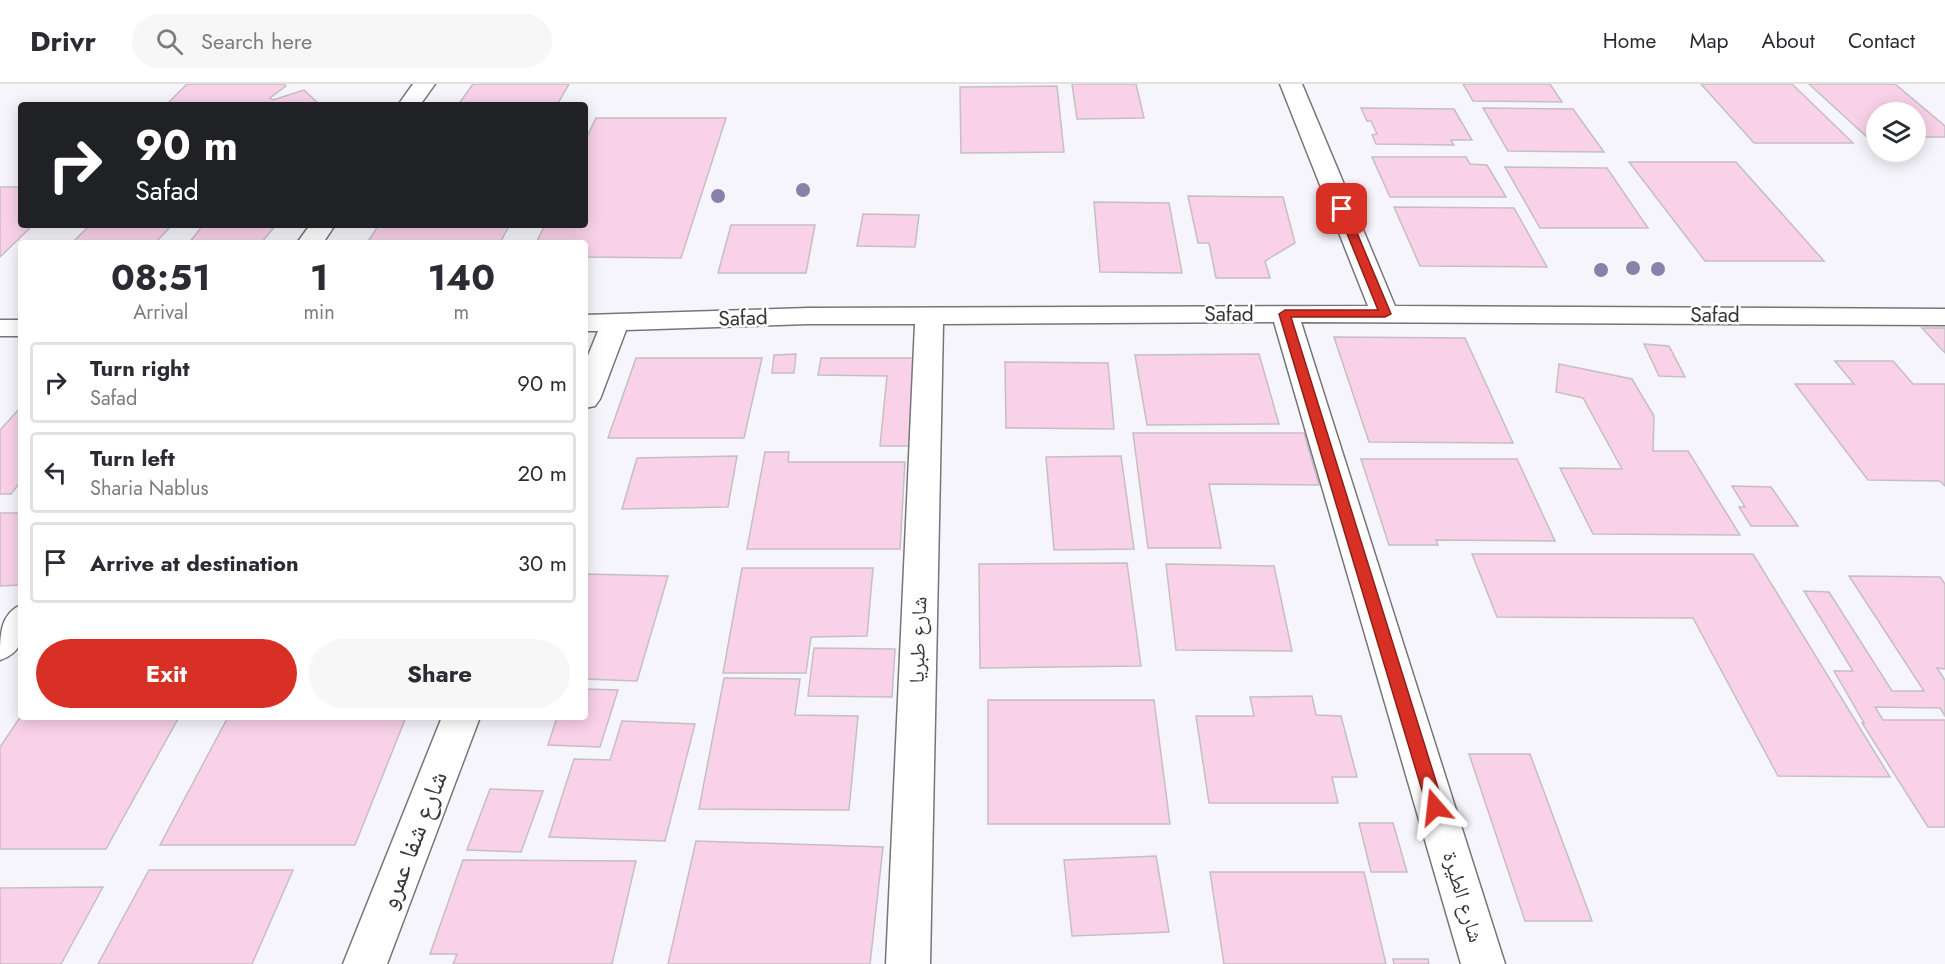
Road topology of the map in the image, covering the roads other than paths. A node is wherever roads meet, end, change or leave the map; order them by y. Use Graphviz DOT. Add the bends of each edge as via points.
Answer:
graph roads {
  1 [pos="424,84"];
  2 [pos="1291,84"];
  3 [pos="411,102"];
  4 [pos="1285,314"];
  5 [pos="1385,314"];
  6 [pos="929,316"];
  7 [pos="1945,317"];
  8 [pos="615,322"];
  9 [pos="588,323"];
  10 [pos="0,328"];
  11 [pos="18,328"];
  12 [pos="588,391"];
  13 [pos="18,623"];
  14 [pos="0,646"];
  15 [pos="460,720"];
  16 [pos="365,964"];
  17 [pos="908,964"];
  18 [pos="1483,964"];
  1 -- 3 [label="street"];
  2 -- 5 [label="street"];
  4 -- 5 [label="street, Safad"];
  4 -- 6 [label="street, Safad"];
  4 -- 18 [label="street, شارع الطيرة"];
  5 -- 7 [label="street, Safad"];
  6 -- 8 [label="street, Safad"];
  6 -- 17 [label="street, شارع طبريا"];
  8 -- 9 [label="street, Safad"];
  8 -- 12 [label="street"];
  10 -- 11 [label="street"];
  13 -- 14 [label="street"];
  15 -- 16 [label="street, شارع شفا عمرو"];
}
